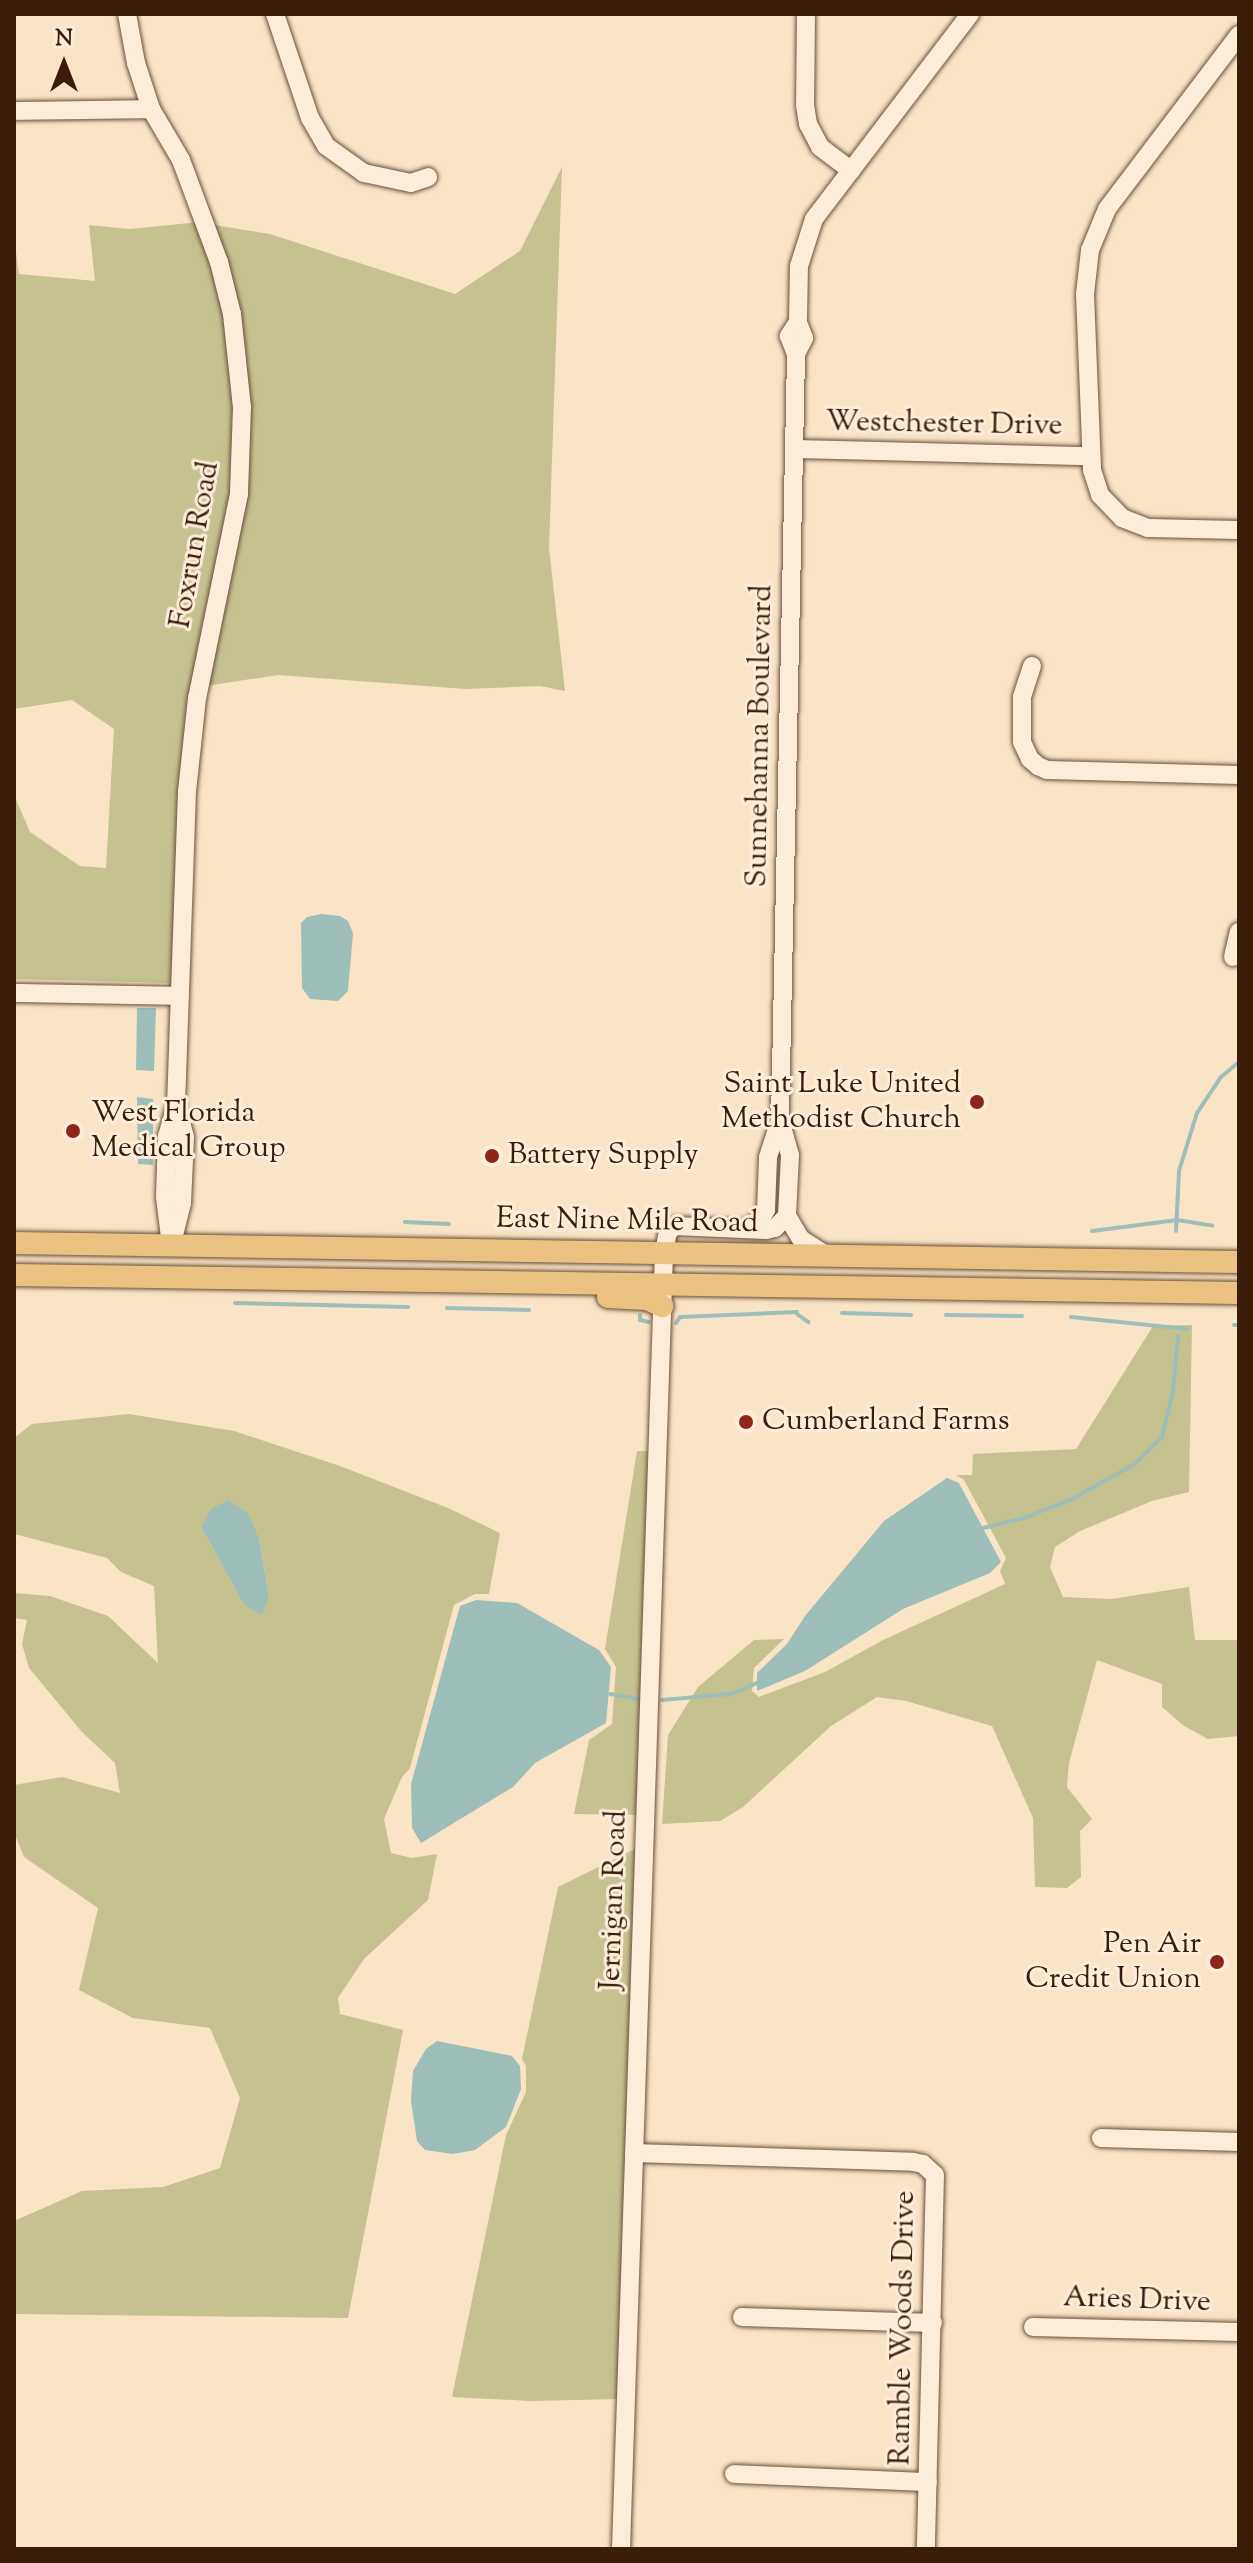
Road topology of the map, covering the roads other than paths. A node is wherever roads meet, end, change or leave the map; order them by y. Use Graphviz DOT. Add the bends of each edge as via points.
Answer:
graph roads {
  1 [pos="127,14"];
  2 [pos="275,14"];
  3 [pos="806,14"];
  4 [pos="970,14"];
  5 [pos="1239,35"];
  6 [pos="151,109"];
  7 [pos="14,111"];
  8 [pos="851,170"];
  9 [pos="428,177"];
  10 [pos="795,449"];
  11 [pos="1091,456"];
  12 [pos="1239,530"];
  13 [pos="1032,666"];
  14 [pos="1239,775"];
  15 [pos="1239,932"];
  16 [pos="1233,957"];
  17 [pos="14,993"];
  18 [pos="179,996"];
  19 [pos="780,1120"];
  20 [pos="787,1216"];
  21 [pos="750,1227"];
  22 [pos="14,1243"];
  23 [pos="171,1245"];
  24 [pos="664,1252"];
  25 [pos="827,1256"];
  26 [pos="957,1257"];
  27 [pos="1239,1262"];
  28 [pos="14,1266"];
  29 [pos="14,1275"];
  30 [pos="432,1280"];
  31 [pos="1239,1293"];
  32 [pos="663,1295"];
  33 [pos="1101,2138"];
  34 [pos="1239,2142"];
  35 [pos="634,2153"];
  36 [pos="742,2317"];
  37 [pos="933,2323"];
  38 [pos="1033,2327"];
  39 [pos="1239,2332"];
  40 [pos="734,2474"];
  41 [pos="928,2482"];
  42 [pos="621,2549"];
  43 [pos="926,2549"];
  1 -- 6 [label="street, Foxrun Road"];
  2 -- 9 [label="street" via="310,118 326,146 364,173 411,183"];
  3 -- 8 [label="street" via="808,124 829,157"];
  4 -- 8 [label="street, Sunnehanna Boulevard"];
  5 -- 11 [label="street" via="1115,197 1094,236 1085,294"];
  6 -- 7 [label="street"];
  6 -- 18 [label="street, Foxrun Road" via="181,160 219,262 232,314 242,407 239,494 194,727 184,832"];
  8 -- 10 [label="street, Sunnehanna Boulevard" via="814,219 799,266 798,322 789,336 796,354"];
  10 -- 11 [label="street, Westchester Drive"];
  10 -- 19 [label="street, Sunnehanna Boulevard"];
  11 -- 12 [label="street" via="1100,495 1132,523"];
  13 -- 14 [label="street" via="1022,697 1022,742 1038,766"];
  15 -- 16 [label="street"];
  17 -- 18 [label="street"];
  18 -- 23 [label="street, Foxrun Road" via="176,1105 185,1137 182,1203"];
  19 -- 20 [label="street, Sunnehanna Boulevard" via="790,1155"];
  19 -- 21 [label="street, Sunnehanna Boulevard" via="768,1157 766,1210"];
  20 -- 21 [label="street" via="775,1228"];
  20 -- 25 [label="street" via="801,1239"];
  21 -- 24 [label="street" via="675,1226 668,1232"];
  22 -- 23 [label="main road, East Nine Mile Road"];
  23 -- 24 [label="main road, East Nine Mile Road"];
  23 -- 28 [label="main road" via="147,1264 129,1267"];
  23 -- 30 [label="main road" via="193,1263 213,1268"];
  24 -- 25 [label="main road, East Nine Mile Road"];
  24 -- 32 [label="street, Jernigan Road"];
  25 -- 26 [label="main road, East Nine Mile Road"];
  26 -- 27 [label="main road, East Nine Mile Road"];
  26 -- 32 [label="main road" via="925,1267 699,1263 674,1270"];
  29 -- 30 [label="main road, East Nine Mile Road"];
  30 -- 32 [label="main road, East Nine Mile Road"];
  31 -- 32 [label="main road, East Nine Mile Road"];
  32 -- 35 [label="street, Jernigan Road"];
  33 -- 34 [label="street"];
  35 -- 37 [label="street, Ramble Woods Drive" via="923,2164 937,2183"];
  35 -- 42 [label="street, Jernigan Road"];
  36 -- 37 [label="street"];
  37 -- 41 [label="street, Ramble Woods Drive"];
  38 -- 39 [label="street, Aries Drive"];
  40 -- 41 [label="street"];
  41 -- 43 [label="street, Ramble Woods Drive"];
}
